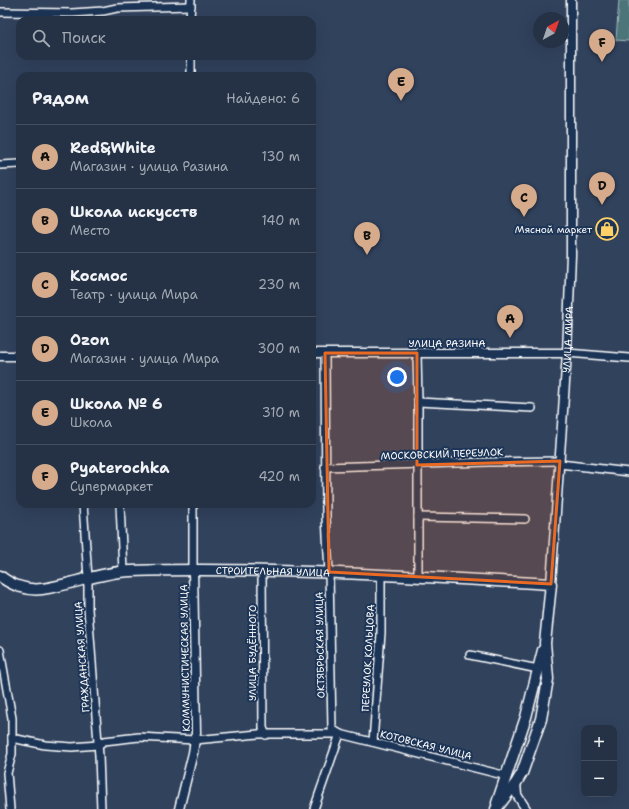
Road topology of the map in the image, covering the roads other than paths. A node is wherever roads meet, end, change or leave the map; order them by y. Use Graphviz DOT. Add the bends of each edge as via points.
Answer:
graph roads {
  1 [pos="571,0"];
  2 [pos="191,3"];
  3 [pos="0,12"];
  4 [pos="190,16"];
  5 [pos="191,60"];
  6 [pos="191,72"];
  7 [pos="16,164"];
  8 [pos="0,165"];
  9 [pos="316,353"];
  10 [pos="325,353"];
  11 [pos="416,353"];
  12 [pos="567,353"];
  13 [pos="0,356"];
  14 [pos="16,356"];
  15 [pos="629,358"];
  16 [pos="418,402"];
  17 [pos="532,408"];
  18 [pos="560,463"];
  19 [pos="417,465"];
  20 [pos="325,468"];
  21 [pos="629,472"];
  22 [pos="84,508"];
  23 [pos="120,508"];
  24 [pos="193,508"];
  25 [pos="418,517"];
  26 [pos="525,519"];
  27 [pos="193,569"];
  28 [pos="123,571"];
  29 [pos="262,571"];
  30 [pos="329,572"];
  31 [pos="381,575"];
  32 [pos="0,576"];
  33 [pos="418,577"];
  34 [pos="88,578"];
  35 [pos="552,584"];
  36 [pos="546,643"];
  37 [pos="0,650"];
  38 [pos="470,655"];
  39 [pos="538,669"];
  40 [pos="340,734"];
  41 [pos="266,735"];
  42 [pos="12,738"];
  43 [pos="195,740"];
  44 [pos="373,742"];
  45 [pos="98,745"];
  46 [pos="507,776"];
  47 [pos="516,783"];
  48 [pos="10,809"];
  49 [pos="101,809"];
  50 [pos="179,809"];
  51 [pos="314,809"];
  52 [pos="496,809"];
  53 [pos="526,809"];
  1 -- 12 [label="street, УЛИЦА МИРА" via="571,255"];
  2 -- 3 [label="street" via="72,13"];
  2 -- 4 [label="street"];
  5 -- 6 [label="street"];
  7 -- 8 [label="street"];
  9 -- 10 [label="street, УЛИЦА РАЗИНА"];
  10 -- 11 [label="street, УЛИЦА РАЗИНА"];
  10 -- 20 [label="street, ОКТЯБРЬСКАЯ УЛИЦА"];
  11 -- 12 [label="street, УЛИЦА РАЗИНА"];
  11 -- 16 [label="street"];
  12 -- 15 [label="street, УЛИЦА РАЗИНА"];
  12 -- 18 [label="street, УЛИЦА МИРА"];
  13 -- 14 [label="street"];
  16 -- 17 [label="street"];
  16 -- 19 [label="street"];
  18 -- 19 [label="street, МОСКОВСКИЙ ПЕРЕУЛОК"];
  18 -- 21 [label="street, МОСКОВСКИЙ ПЕРЕУЛОК"];
  18 -- 35 [label="street, УЛИЦА МИРА"];
  19 -- 20 [label="street, МОСКОВСКИЙ ПЕРЕУЛОК"];
  19 -- 25 [label="street"];
  20 -- 30 [label="street, ОКТЯБРЬСКАЯ УЛИЦА"];
  22 -- 34 [label="street, ГРАЖДАНСКАЯ УЛИЦА"];
  23 -- 28 [label="street"];
  24 -- 27 [label="street, КОММУНИСТИЧЕСКАЯ УЛИЦА"];
  25 -- 26 [label="street"];
  25 -- 33 [label="street"];
  27 -- 28 [label="main road, СТРОИТЕЛЬНАЯ УЛИЦА"];
  27 -- 29 [label="main road, СТРОИТЕЛЬНАЯ УЛИЦА"];
  27 -- 43 [label="street, КОММУНИСТИЧЕСКАЯ УЛИЦА"];
  28 -- 34 [label="main road, СТРОИТЕЛЬНАЯ УЛИЦА"];
  29 -- 30 [label="main road, СТРОИТЕЛЬНАЯ УЛИЦА"];
  29 -- 41 [label="street, УЛИЦА БУДЁННОГО" via="263,728"];
  30 -- 31 [label="main road, СТРОИТЕЛЬНАЯ УЛИЦА"];
  30 -- 40 [label="street, ОКТЯБРЬСКАЯ УЛИЦА" via="332,728"];
  31 -- 33 [label="main road, СТРОИТЕЛЬНАЯ УЛИЦА"];
  31 -- 44 [label="street, ПЕРЕУЛОК КОЛЬЦОВА" via="382,633"];
  32 -- 34 [label="main road, СТРОИТЕЛЬНАЯ УЛИЦА" via="18,587 41,590"];
  33 -- 35 [label="main road, СТРОИТЕЛЬНАЯ УЛИЦА"];
  34 -- 45 [label="street, ГРАЖДАНСКАЯ УЛИЦА"];
  35 -- 36 [label="main road, УЛИЦА МИРА"];
  36 -- 39 [label="main road"];
  36 -- 47 [label="main road, УЛИЦА МИРА" via="548,679 541,719"];
  37 -- 42 [label="street" via="12,718"];
  38 -- 39 [label="street"];
  39 -- 46 [label="main road"];
  40 -- 41 [label="street, КОТОВСКАЯ УЛИЦА"];
  40 -- 44 [label="street, КОТОВСКАЯ УЛИЦА"];
  40 -- 51 [label="street"];
  41 -- 43 [label="street"];
  42 -- 45 [label="street" via="45,745"];
  42 -- 48 [label="street" via="12,754 7,773"];
  43 -- 45 [label="street" via="139,737 104,741"];
  43 -- 50 [label="street, КОММУНИСТИЧЕСКАЯ УЛИЦА"];
  44 -- 46 [label="street, КОТОВСКАЯ УЛИЦА"];
  45 -- 49 [label="street, ГРАЖДАНСКАЯ УЛИЦА"];
  46 -- 52 [label="main road"];
  47 -- 52 [label="main road, УЛИЦА МИРА"];
  47 -- 53 [label="street" via="517,795"];
}
